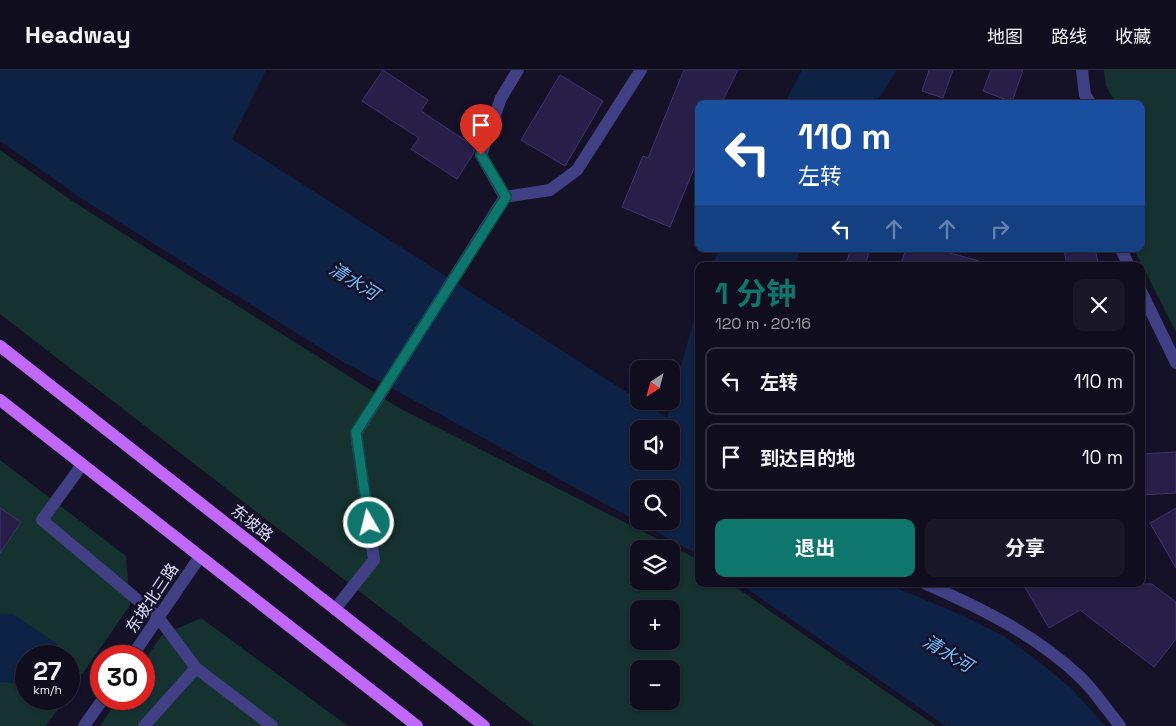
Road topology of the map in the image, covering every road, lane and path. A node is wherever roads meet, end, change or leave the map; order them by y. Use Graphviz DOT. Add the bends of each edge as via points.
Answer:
graph roads {
  1 [pos="518,70"];
  2 [pos="641,70"];
  3 [pos="1082,70"];
  4 [pos="1088,100"];
  5 [pos="506,197"];
  6 [pos="1145,299"];
  7 [pos="0,346"];
  8 [pos="1176,363"];
  9 [pos="0,400"];
  10 [pos="82,465"];
  11 [pos="199,558"];
  12 [pos="933,587"];
  13 [pos="334,609"];
  14 [pos="158,618"];
  15 [pos="140,645"];
  16 [pos="196,668"];
  17 [pos="95,710"];
  18 [pos="84,726"];
  19 [pos="144,726"];
  20 [pos="272,726"];
  21 [pos="416,726"];
  22 [pos="484,726"];
  23 [pos="1120,726"];
  1 -- 5 [label="street" via="500,98 481,155"];
  2 -- 5 [label="street" via="577,170 550,190"];
  3 -- 4 [label="street"];
  5 -- 13 [label="street" via="356,432 374,560"];
  6 -- 8 [label="street"];
  7 -- 13 [label="main road, 东坡路"];
  9 -- 10 [label="main road"];
  10 -- 11 [label="main road"];
  10 -- 14 [label="street" via="42,520"];
  11 -- 14 [label="street, 东坡北三路"];
  11 -- 21 [label="main road"];
  12 -- 23 [label="street" via="979,607 1033,638 1080,677"];
  13 -- 22 [label="main road, 东坡路"];
  14 -- 15 [label="street, 东坡北三路"];
  14 -- 16 [label="street"];
  16 -- 19 [label="street"];
  16 -- 20 [label="street"];
  17 -- 18 [label="street"];
}
